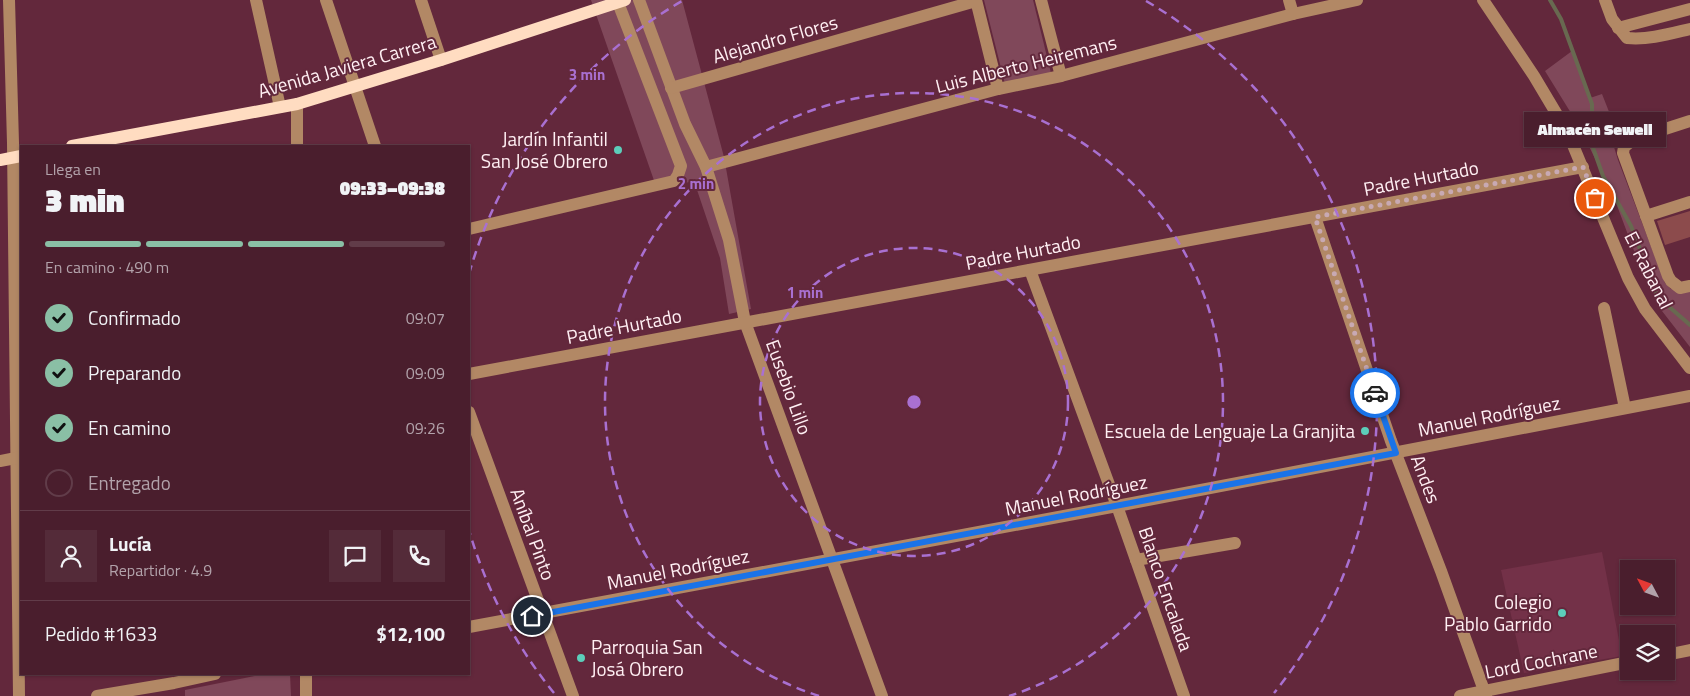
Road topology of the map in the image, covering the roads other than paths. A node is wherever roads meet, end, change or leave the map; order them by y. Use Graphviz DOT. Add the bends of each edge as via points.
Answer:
graph roads {
  1 [pos="9,0"];
  2 [pos="256,0"];
  3 [pos="326,0"];
  4 [pos="421,0"];
  5 [pos="639,0"];
  6 [pos="1041,0"];
  7 [pos="1290,0"];
  8 [pos="1357,0"];
  9 [pos="1483,0"];
  10 [pos="1605,0"];
  11 [pos="620,1"];
  12 [pos="976,1"];
  13 [pos="1690,10"];
  14 [pos="1293,14"];
  15 [pos="1618,28"];
  16 [pos="1690,29"];
  17 [pos="636,50"];
  18 [pos="441,60"];
  19 [pos="1060,76"];
  20 [pos="356,87"];
  21 [pos="671,88"];
  22 [pos="998,89"];
  23 [pos="297,104"];
  24 [pos="280,107"];
  25 [pos="1690,121"];
  26 [pos="685,124"];
  27 [pos="666,129"];
  28 [pos="77,145"];
  29 [pos="297,145"];
  30 [pos="375,145"];
  31 [pos="11,158"];
  32 [pos="706,167"];
  33 [pos="1583,167"];
  34 [pos="1690,202"];
  35 [pos="1646,216"];
  36 [pos="1315,217"];
  37 [pos="470,229"];
  38 [pos="1030,270"];
  39 [pos="1690,286"];
  40 [pos="1604,308"];
  41 [pos="746,322"];
  42 [pos="1690,368"];
  43 [pos="470,374"];
  44 [pos="1690,396"];
  45 [pos="1625,408"];
  46 [pos="470,415"];
  47 [pos="1396,453"];
  48 [pos="19,457"];
  49 [pos="0,460"];
  50 [pos="1117,506"];
  51 [pos="1235,543"];
  52 [pos="831,560"];
  53 [pos="1136,560"];
  54 [pos="543,614"];
  55 [pos="470,627"];
  56 [pos="1690,650"];
  57 [pos="1675,653"];
  58 [pos="1620,664"];
  59 [pos="210,675"];
  60 [pos="306,675"];
  61 [pos="174,683"];
  62 [pos="1485,694"];
  63 [pos="19,696"];
  64 [pos="97,696"];
  65 [pos="174,696"];
  66 [pos="306,696"];
  67 [pos="573,696"];
  68 [pos="882,696"];
  69 [pos="1184,696"];
  70 [pos="1460,696"];
  1 -- 31 [label="street"];
  2 -- 24 [label="street"];
  3 -- 20 [label="street"];
  4 -- 18 [label="street"];
  5 -- 21 [label="street, Eusebio Lillo"];
  6 -- 19 [label="street"];
  7 -- 14 [label="street"];
  8 -- 14 [label="street, Luis Alberto Heiremans"];
  9 -- 33 [label="street, El Rabanal" via="1534,76 1568,133"];
  10 -- 15 [label="street"];
  11 -- 17 [label="street, Eusebio Lillo"];
  11 -- 18 [label="main road, Avenida Javiera Carrera"];
  12 -- 21 [label="street, Alejandro Flores"];
  12 -- 22 [label="street"];
  13 -- 15 [label="street"];
  14 -- 19 [label="street, Luis Alberto Heiremans"];
  15 -- 16 [label="street" via="1627,38 1639,39"];
  17 -- 21 [label="street, Eusebio Lillo" via="660,71"];
  17 -- 27 [label="street, Eusebio Lillo"];
  18 -- 20 [label="main road, Avenida Javiera Carrera"];
  19 -- 22 [label="street, Luis Alberto Heiremans"];
  20 -- 23 [label="main road, Avenida Javiera Carrera"];
  20 -- 30 [label="street"];
  21 -- 26 [label="street, Eusebio Lillo"];
  22 -- 32 [label="street, Luis Alberto Heiremans"];
  23 -- 24 [label="main road, Avenida Javiera Carrera"];
  23 -- 29 [label="street"];
  24 -- 28 [label="main road, Avenida Javiera Carrera"];
  25 -- 35 [label="street" via="1634,139 1624,147 1625,160"];
  26 -- 27 [label="street"];
  26 -- 32 [label="street, Eusebio Lillo"];
  27 -- 37 [label="street" via="680,166 674,181"];
  31 -- 48 [label="street"];
  32 -- 41 [label="street, Eusebio Lillo" via="729,240"];
  33 -- 36 [label="street, Padre Hurtado"];
  33 -- 42 [label="street, El Rabanal" via="1628,278 1645,309"];
  34 -- 35 [label="street"];
  35 -- 39 [label="street" via="1671,281 1680,288"];
  36 -- 38 [label="street, Padre Hurtado"];
  36 -- 47 [label="street, Andes"];
  38 -- 41 [label="street, Padre Hurtado"];
  38 -- 50 [label="street, Blanco Encalada"];
  40 -- 45 [label="street"];
  41 -- 43 [label="street, Padre Hurtado"];
  41 -- 52 [label="street, Eusebio Lillo"];
  44 -- 45 [label="street, Manuel Rodríguez"];
  45 -- 47 [label="street, Manuel Rodríguez"];
  46 -- 54 [label="street, Aníbal Pinto"];
  47 -- 50 [label="street, Manuel Rodríguez"];
  47 -- 62 [label="street, Andes"];
  48 -- 49 [label="street"];
  48 -- 63 [label="street"];
  50 -- 52 [label="street, Manuel Rodríguez"];
  50 -- 53 [label="street, Blanco Encalada"];
  51 -- 53 [label="street"];
  52 -- 54 [label="street, Manuel Rodríguez"];
  52 -- 68 [label="street, Eusebio Lillo"];
  53 -- 69 [label="street, Blanco Encalada"];
  54 -- 55 [label="street, Manuel Rodríguez"];
  54 -- 67 [label="street, Aníbal Pinto"];
  56 -- 57 [label="street"];
  58 -- 62 [label="street, Lord Cochrane"];
  59 -- 61 [label="street"];
  60 -- 66 [label="street"];
  61 -- 64 [label="street"];
  61 -- 65 [label="street"];
  62 -- 70 [label="street, Lord Cochrane"];
}
